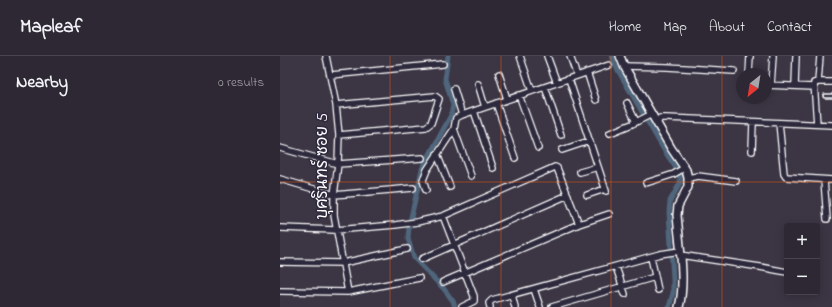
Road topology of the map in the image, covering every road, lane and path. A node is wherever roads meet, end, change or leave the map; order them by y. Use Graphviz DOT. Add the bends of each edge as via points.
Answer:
graph roads {
  1 [pos="326,56"];
  2 [pos="520,56"];
  3 [pos="547,56"];
  4 [pos="570,56"];
  5 [pos="620,56"];
  6 [pos="750,56"];
  7 [pos="773,56"];
  8 [pos="796,56"];
  9 [pos="820,56"];
  10 [pos="443,64"];
  11 [pos="609,65"];
  12 [pos="624,66"];
  13 [pos="749,68"];
  14 [pos="771,68"];
  15 [pos="587,72"];
  16 [pos="734,72"];
  17 [pos="499,74"];
  18 [pos="331,75"];
  19 [pos="577,76"];
  20 [pos="569,78"];
  21 [pos="818,82"];
  22 [pos="832,82"];
  23 [pos="557,83"];
  24 [pos="478,84"];
  25 [pos="772,85"];
  26 [pos="794,86"];
  27 [pos="545,87"];
  28 [pos="814,87"];
  29 [pos="454,89"];
  30 [pos="532,91"];
  31 [pos="519,95"];
  32 [pos="825,96"];
  33 [pos="832,96"];
  34 [pos="507,99"];
  35 [pos="596,100"];
  36 [pos="496,103"];
  37 [pos="627,103"];
  38 [pos="336,105"];
  39 [pos="485,107"];
  40 [pos="474,111"];
  41 [pos="462,115"];
  42 [pos="648,116"];
  43 [pos="636,122"];
  44 [pos="753,122"];
  45 [pos="657,123"];
  46 [pos="779,123"];
  47 [pos="817,124"];
  48 [pos="832,125"];
  49 [pos="454,129"];
  50 [pos="610,133"];
  51 [pos="339,135"];
  52 [pos="561,135"];
  53 [pos="589,141"];
  54 [pos="280,148"];
  55 [pos="538,148"];
  56 [pos="562,150"];
  57 [pos="752,151"];
  58 [pos="437,154"];
  59 [pos="422,158"];
  60 [pos="515,158"];
  61 [pos="338,164"];
  62 [pos="598,166"];
  63 [pos="493,168"];
  64 [pos="681,170"];
  65 [pos="580,172"];
  66 [pos="471,176"];
  67 [pos="688,178"];
  68 [pos="280,179"];
  69 [pos="824,180"];
  70 [pos="832,180"];
  71 [pos="736,181"];
  72 [pos="646,183"];
  73 [pos="450,187"];
  74 [pos="413,188"];
  75 [pos="426,190"];
  76 [pos="334,195"];
  77 [pos="568,195"];
  78 [pos="587,195"];
  79 [pos="609,214"];
  80 [pos="443,216"];
  81 [pos="827,219"];
  82 [pos="579,224"];
  83 [pos="280,228"];
  84 [pos="336,230"];
  85 [pos="453,244"];
  86 [pos="407,249"];
  87 [pos="678,253"];
  88 [pos="651,257"];
  89 [pos="422,258"];
  90 [pos="280,262"];
  91 [pos="343,263"];
  92 [pos="616,266"];
  93 [pos="784,271"];
  94 [pos="465,273"];
  95 [pos="419,278"];
  96 [pos="655,278"];
  97 [pos="443,282"];
  98 [pos="623,286"];
  99 [pos="534,288"];
  100 [pos="658,290"];
  101 [pos="280,291"];
  102 [pos="348,292"];
  103 [pos="625,294"];
  104 [pos="512,295"];
  105 [pos="462,307"];
  106 [pos="490,307"];
  107 [pos="515,307"];
  108 [pos="540,307"];
  109 [pos="552,307"];
  110 [pos="679,307"];
  1 -- 18 [label="street, บุศรินทร์ ซอย 5"];
  2 -- 30 [label="street"];
  3 -- 23 [label="street"];
  4 -- 19 [label="street"];
  5 -- 12 [label="street"];
  6 -- 13 [label="street"];
  7 -- 14 [label="street"];
  8 -- 26 [label="street"];
  9 -- 21 [label="street"];
  10 -- 18 [label="street"];
  11 -- 15 [label="street"];
  12 -- 16 [label="street"];
  12 -- 42 [label="street"];
  15 -- 19 [label="street"];
  15 -- 35 [label="street"];
  17 -- 34 [label="street"];
  18 -- 38 [label="street, บุศรินทร์ ซอย 5"];
  19 -- 20 [label="street"];
  20 -- 23 [label="street"];
  20 -- 53 [label="street"];
  21 -- 22 [label="street"];
  21 -- 28 [label="street"];
  23 -- 27 [label="street"];
  24 -- 39 [label="street"];
  25 -- 26 [label="street"];
  26 -- 28 [label="street"];
  27 -- 30 [label="street"];
  27 -- 52 [label="street"];
  28 -- 47 [label="street"];
  29 -- 41 [label="street"];
  30 -- 31 [label="street"];
  31 -- 34 [label="street"];
  31 -- 55 [label="street"];
  32 -- 33 [label="lane"];
  34 -- 36 [label="street"];
  36 -- 39 [label="street"];
  36 -- 60 [label="street"];
  37 -- 43 [label="street"];
  38 -- 51 [label="street, บุศรินทร์ ซอย 5"];
  38 -- 51 [label="street" via="435,96 439,99 431,123 426,127"];
  39 -- 40 [label="street"];
  40 -- 41 [label="street"];
  40 -- 63 [label="street"];
  41 -- 49 [label="street" via="456,118"];
  42 -- 43 [label="street"];
  42 -- 45 [label="street"];
  43 -- 50 [label="street"];
  44 -- 45 [label="street" via="660,118"];
  44 -- 46 [label="street"];
  44 -- 57 [label="street"];
  45 -- 64 [label="street"];
  46 -- 47 [label="street"];
  46 -- 69 [label="street" via="786,177"];
  47 -- 48 [label="street"];
  49 -- 58 [label="street"];
  49 -- 66 [label="street"];
  51 -- 61 [label="street, บุศรินทร์ ซอย 5"];
  53 -- 56 [label="street"];
  53 -- 62 [label="street"];
  54 -- 61 [label="street"];
  58 -- 73 [label="street"];
  58 -- 75 [label="street" via="427,170 424,180"];
  59 -- 61 [label="street"];
  61 -- 76 [label="street, บุศรินทร์ ซอย 5"];
  62 -- 65 [label="street"];
  62 -- 78 [label="street" via="606,190"];
  64 -- 67 [label="street"];
  64 -- 72 [label="street"];
  67 -- 71 [label="street" via="698,176"];
  67 -- 87 [label="street" via="688,187 678,206"];
  68 -- 76 [label="street"];
  69 -- 70 [label="street"];
  69 -- 81 [label="street"];
  74 -- 76 [label="street"];
  76 -- 84 [label="street, บุศรินทร์ ซอย 5"];
  77 -- 80 [label="street" via="557,168 554,167"];
  77 -- 82 [label="street"];
  77 -- 85 [label="street"];
  79 -- 82 [label="street"];
  80 -- 84 [label="street" via="406,224"];
  80 -- 85 [label="street"];
  82 -- 94 [label="street"];
  83 -- 84 [label="street"];
  84 -- 91 [label="street, บุศรินทร์ ซอย 5"];
  85 -- 89 [label="street"];
  85 -- 94 [label="street"];
  86 -- 91 [label="street"];
  87 -- 88 [label="street"];
  87 -- 93 [label="street"];
  87 -- 110 [label="street" via="681,298"];
  88 -- 92 [label="street"];
  88 -- 96 [label="street"];
  90 -- 91 [label="street"];
  91 -- 102 [label="street, บุศรินทร์ ซอย 5"];
  92 -- 98 [label="street"];
  92 -- 99 [label="street"];
  94 -- 97 [label="street"];
  94 -- 105 [label="street" via="474,299"];
  95 -- 102 [label="street"];
  96 -- 98 [label="street"];
  96 -- 100 [label="street"];
  98 -- 103 [label="street"];
  98 -- 109 [label="street"];
  99 -- 104 [label="street"];
  99 -- 108 [label="street"];
  101 -- 102 [label="street"];
  104 -- 106 [label="street" via="492,300 489,303"];
  104 -- 107 [label="street"];
}
